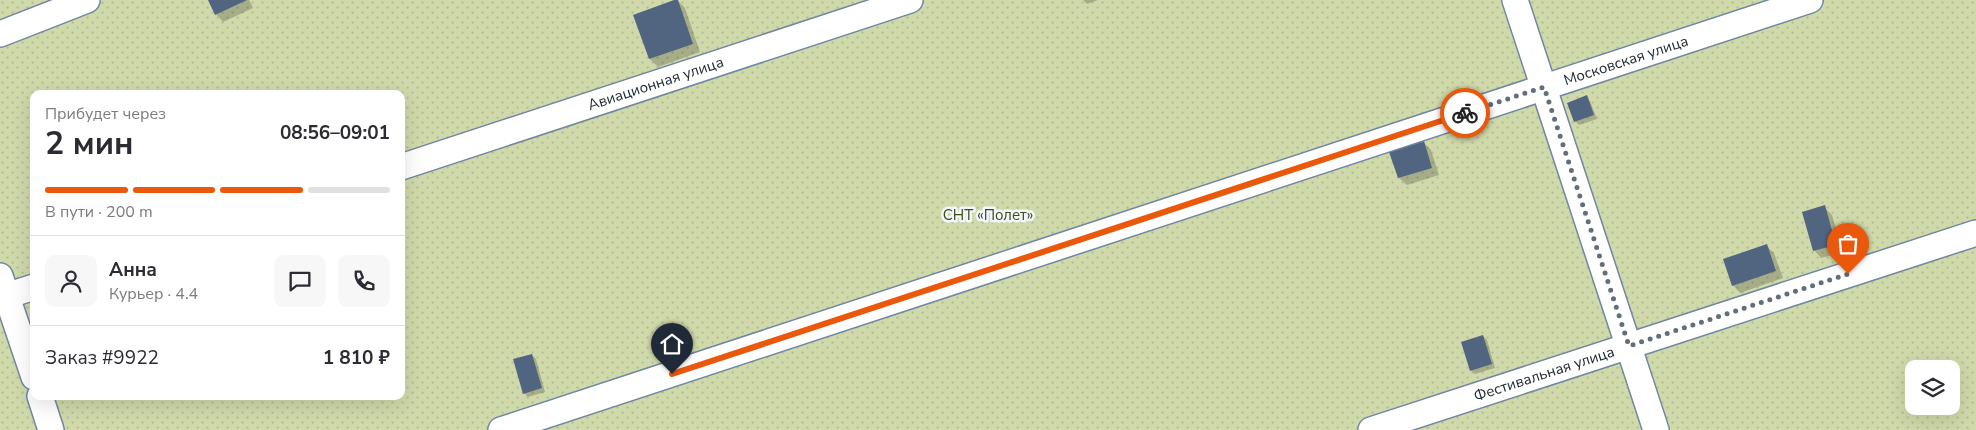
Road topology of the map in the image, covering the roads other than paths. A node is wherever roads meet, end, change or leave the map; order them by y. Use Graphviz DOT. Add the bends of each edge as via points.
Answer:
graph roads {
  1 [pos="86,0"];
  2 [pos="910,0"];
  3 [pos="1515,0"];
  4 [pos="1810,0"];
  5 [pos="0,34"];
  6 [pos="1544,87"];
  7 [pos="405,166"];
  8 [pos="1976,233"];
  9 [pos="30,287"];
  10 [pos="2,290"];
  11 [pos="1629,346"];
  12 [pos="30,366"];
  13 [pos="41,400"];
  14 [pos="51,430"];
  15 [pos="501,430"];
  16 [pos="1371,430"];
  17 [pos="1656,430"];
  1 -- 5 [label="street"];
  2 -- 7 [label="street, Авиационная улица"];
  3 -- 6 [label="street"];
  4 -- 6 [label="street, Московская улица"];
  6 -- 11 [label="street"];
  6 -- 15 [label="street, Московская улица"];
  8 -- 11 [label="street, Фестивальная улица"];
  9 -- 10 [label="street"];
  10 -- 12 [label="street"];
  11 -- 16 [label="street, Фестивальная улица"];
  11 -- 17 [label="street"];
  13 -- 14 [label="street"];
}
